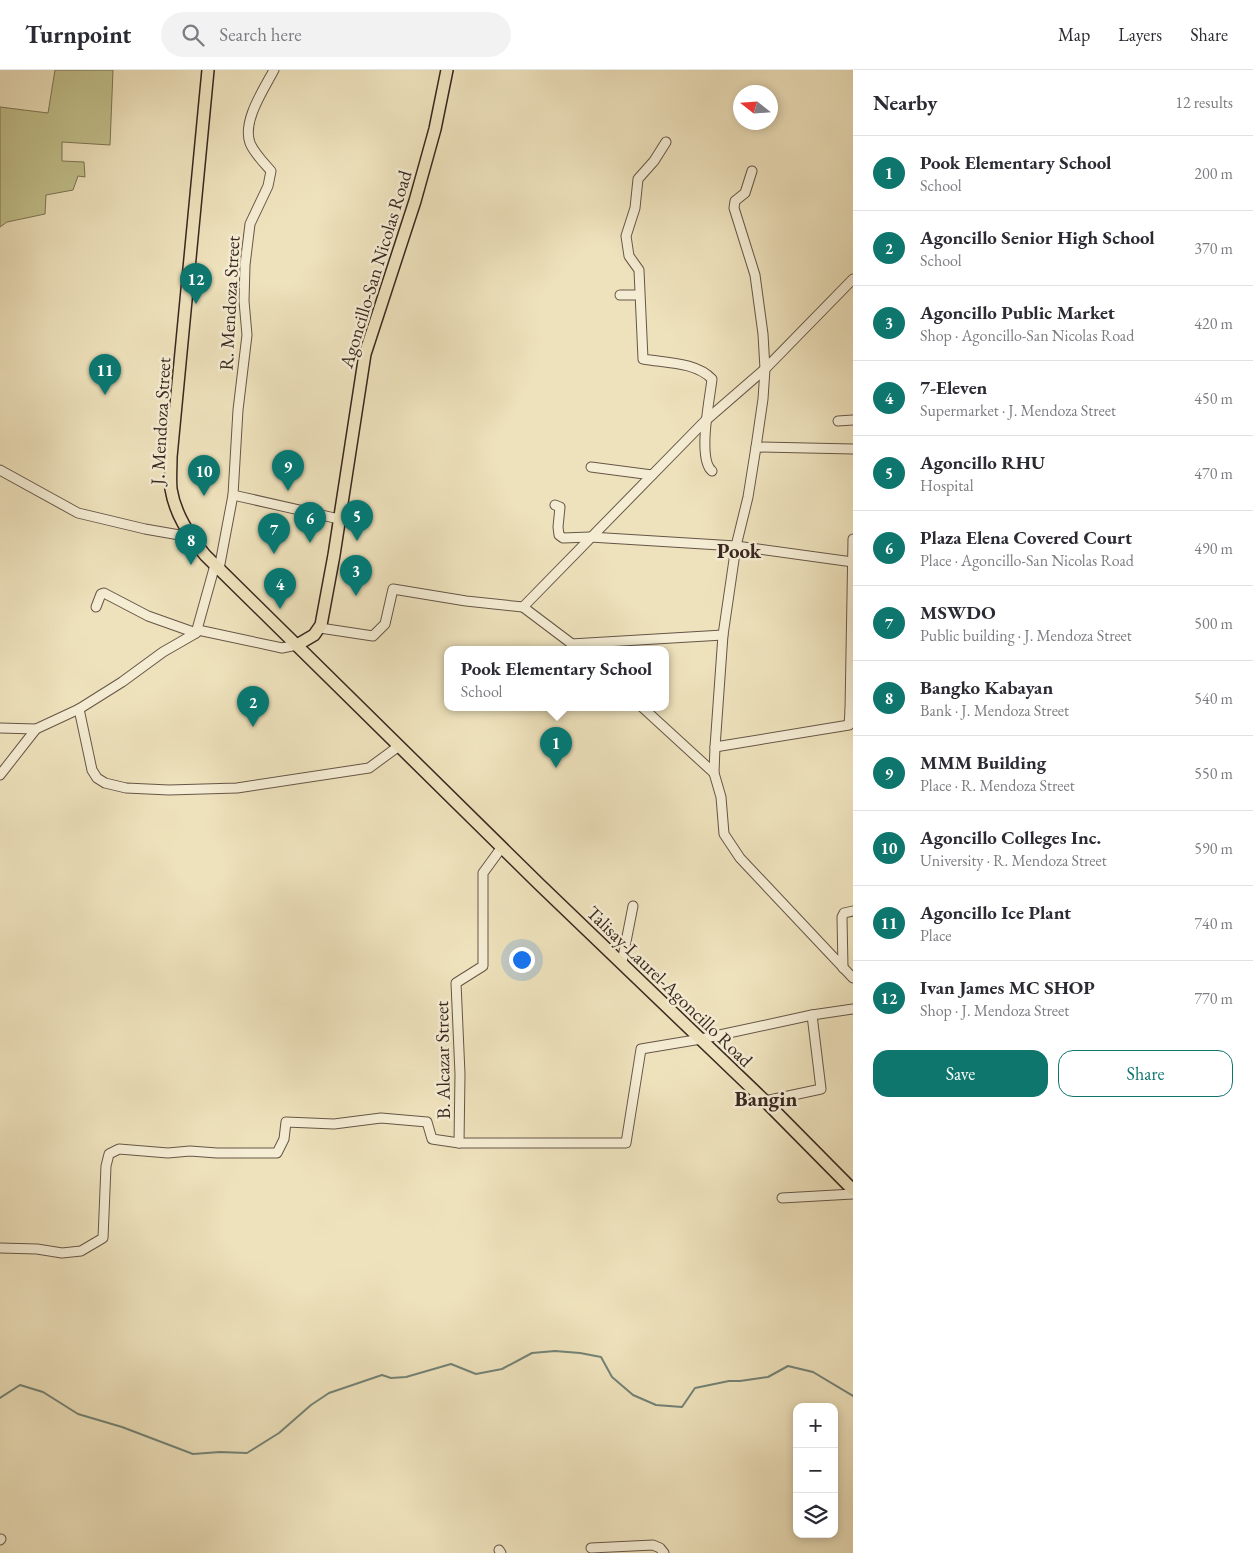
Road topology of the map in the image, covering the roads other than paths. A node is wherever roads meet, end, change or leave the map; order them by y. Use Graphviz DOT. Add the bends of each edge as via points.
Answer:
graph roads {
  1 [pos="208,70"];
  2 [pos="274,70"];
  3 [pos="447,70"];
  4 [pos="666,142"];
  5 [pos="752,171"];
  6 [pos="853,279"];
  7 [pos="620,295"];
  8 [pos="639,295"];
  9 [pos="765,369"];
  10 [pos="853,420"];
  11 [pos="705,421"];
  12 [pos="838,421"];
  13 [pos="756,447"];
  14 [pos="853,449"];
  15 [pos="591,467"];
  16 [pos="0,470"];
  17 [pos="712,471"];
  18 [pos="652,475"];
  19 [pos="233,495"];
  20 [pos="556,505"];
  21 [pos="339,519"];
  22 [pos="191,537"];
  23 [pos="590,538"];
  24 [pos="853,539"];
  25 [pos="736,546"];
  26 [pos="852,562"];
  27 [pos="217,567"];
  28 [pos="96,607"];
  29 [pos="524,607"];
  30 [pos="320,628"];
  31 [pos="197,632"];
  32 [pos="723,635"];
  33 [pos="297,646"];
  34 [pos="575,646"];
  35 [pos="79,709"];
  36 [pos="852,710"];
  37 [pos="646,711"];
  38 [pos="0,728"];
  39 [pos="36,729"];
  40 [pos="399,746"];
  41 [pos="714,747"];
  42 [pos="714,773"];
  43 [pos="0,776"];
  44 [pos="462,808"];
  45 [pos="502,847"];
  46 [pos="633,906"];
  47 [pos="853,911"];
  48 [pos="622,962"];
  49 [pos="843,968"];
  50 [pos="853,978"];
  51 [pos="853,1009"];
  52 [pos="812,1015"];
  53 [pos="701,1039"];
  54 [pos="764,1101"];
  55 [pos="460,1144"];
  56 [pos="853,1192"];
  57 [pos="782,1198"];
  58 [pos="0,1248"];
  59 [pos="591,1548"];
  60 [pos="664,1553"];
  1 -- 22 [label="main road, J. Mendoza Street" via="171,457 171,487 176,510"];
  2 -- 19 [label="street, R. Mendoza Street" via="248,129 250,143 271,171 268,186 250,224 245,265 247,335"];
  3 -- 21 [label="main road, Agoncillo-San Nicolas Road" via="415,201 365,354"];
  4 -- 8 [label="street" via="638,179 635,208 626,236 629,256 639,270"];
  5 -- 9 [label="street" via="745,193 734,201 734,208 755,275"];
  6 -- 9 [label="street"];
  7 -- 8 [label="street"];
  8 -- 11 [label="street" via="644,359 695,368 712,379"];
  9 -- 11 [label="street"];
  9 -- 13 [label="street"];
  10 -- 12 [label="street"];
  11 -- 17 [label="street" via="706,464"];
  11 -- 18 [label="street"];
  13 -- 14 [label="street"];
  13 -- 25 [label="street"];
  15 -- 18 [label="street"];
  16 -- 22 [label="street" via="78,513"];
  18 -- 23 [label="street"];
  19 -- 21 [label="street"];
  19 -- 27 [label="street, R. Mendoza Street"];
  20 -- 23 [label="street" via="560,507 558,527 563,538"];
  21 -- 30 [label="main road, Agoncillo-San Nicolas Road"];
  22 -- 27 [label="main road, J. Mendoza Street"];
  23 -- 25 [label="street"];
  23 -- 29 [label="street"];
  24 -- 26 [label="street"];
  25 -- 26 [label="street"];
  25 -- 32 [label="street"];
  26 -- 36 [label="street"];
  27 -- 31 [label="street, R. Mendoza Street"];
  27 -- 33 [label="main road, J. Mendoza Street"];
  28 -- 31 [label="street" via="104,593 148,616"];
  29 -- 30 [label="street" via="393,589 385,624 373,636"];
  29 -- 34 [label="street"];
  30 -- 33 [label="main road"];
  31 -- 33 [label="street" via="282,648"];
  31 -- 35 [label="street"];
  32 -- 34 [label="street"];
  32 -- 41 [label="street"];
  33 -- 40 [label="main road, J. Mendoza Street"];
  35 -- 39 [label="street"];
  35 -- 40 [label="street" via="92,770 105,783 126,788 238,788 340,773 370,768"];
  36 -- 41 [label="street" via="849,725"];
  37 -- 42 [label="street"];
  38 -- 39 [label="street"];
  39 -- 43 [label="street"];
  40 -- 44 [label="main road, J. Mendoza Street"];
  41 -- 42 [label="street"];
  42 -- 49 [label="street" via="721,797 724,834 740,858"];
  44 -- 45 [label="main road, Talisay-Laurel-Agoncillo Road"];
  45 -- 48 [label="main road, Talisay-Laurel-Agoncillo Road"];
  45 -- 55 [label="street, B. Alcazar Street" via="483,873 483,966 456,983"];
  46 -- 48 [label="street"];
  47 -- 49 [label="street" via="844,913 842,917"];
  48 -- 53 [label="main road, Talisay-Laurel-Agoncillo Road"];
  49 -- 50 [label="street"];
  51 -- 52 [label="street"];
  52 -- 53 [label="street"];
  52 -- 54 [label="street" via="821,1089"];
  53 -- 54 [label="main road, Talisay-Laurel-Agoncillo Road"];
  53 -- 55 [label="street" via="641,1049 626,1143"];
  54 -- 56 [label="main road, Talisay-Laurel-Agoncillo Road"];
  55 -- 58 [label="street" via="432,1139 427,1122 382,1118 334,1124 286,1122 284,1139 277,1153 190,1151 168,1154 119,1149 109,1154 106,1166 103,1238 81,1251 62,1253"];
  56 -- 57 [label="street"];
  59 -- 60 [label="street" via="653,1545"];
}
